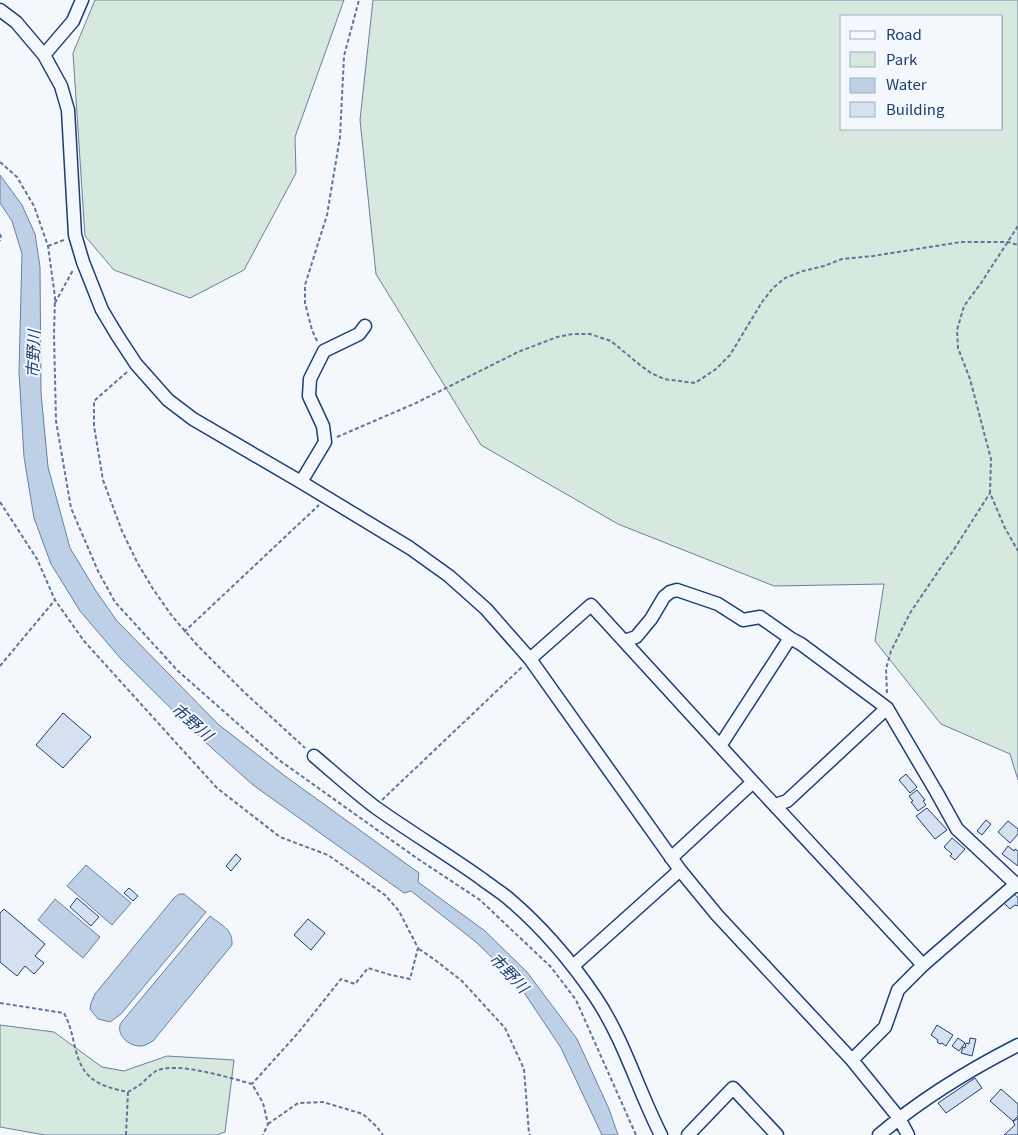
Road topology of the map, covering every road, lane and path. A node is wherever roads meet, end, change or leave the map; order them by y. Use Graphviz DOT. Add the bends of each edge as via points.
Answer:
graph roads {
  1 [pos="82,0"];
  2 [pos="360,0"];
  3 [pos="0,10"];
  4 [pos="44,55"];
  5 [pos="0,162"];
  6 [pos="1018,226"];
  7 [pos="0,234"];
  8 [pos="75,235"];
  9 [pos="0,240"];
  10 [pos="1008,242"];
  11 [pos="1018,245"];
  12 [pos="48,246"];
  13 [pos="82,259"];
  14 [pos="55,304"];
  15 [pos="365,326"];
  16 [pos="324,352"];
  17 [pos="136,364"];
  18 [pos="325,442"];
  19 [pos="301,482"];
  20 [pos="990,492"];
  21 [pos="327,498"];
  22 [pos="0,502"];
  23 [pos="1018,551"];
  24 [pos="55,600"];
  25 [pos="184,632"];
  26 [pos="790,638"];
  27 [pos="624,641"];
  28 [pos="530,659"];
  29 [pos="0,666"];
  30 [pos="887,708"];
  31 [pos="720,746"];
  32 [pos="314,756"];
  33 [pos="753,782"];
  34 [pos="375,806"];
  35 [pos="775,806"];
  36 [pos="671,858"];
  37 [pos="680,870"];
  38 [pos="1017,885"];
  39 [pos="418,948"];
  40 [pos="923,965"];
  41 [pos="574,966"];
  42 [pos="0,1003"];
  43 [pos="1018,1045"];
  44 [pos="852,1060"];
  45 [pos="252,1084"];
  46 [pos="128,1092"];
  47 [pos="899,1118"];
  48 [pos="268,1124"];
  49 [pos="126,1135"];
  50 [pos="263,1135"];
  51 [pos="383,1135"];
  52 [pos="530,1135"];
  53 [pos="636,1135"];
  54 [pos="661,1135"];
  55 [pos="688,1135"];
  56 [pos="777,1135"];
  57 [pos="879,1135"];
  58 [pos="908,1135"];
  1 -- 4 [label="street" via="73,21"];
  2 -- 16 [label="path" via="344,56 340,137 327,215 305,285 305,303 312,330"];
  3 -- 4 [label="street" via="16,22"];
  4 -- 8 [label="street" via="61,86 68,110"];
  5 -- 12 [label="path" via="17,177 34,206"];
  6 -- 10 [label="path"];
  7 -- 9 [label="path"];
  8 -- 12 [label="path"];
  8 -- 13 [label="street"];
  10 -- 11 [label="path"];
  10 -- 18 [label="path" via="961,242 842,259 785,278 762,302 730,355 716,370 695,383 664,379 651,373 611,341 590,334 572,334 518,352 416,403"];
  10 -- 20 [label="path" via="964,306 957,330 958,348 992,459"];
  12 -- 14 [label="path"];
  13 -- 14 [label="path" via="76,264"];
  13 -- 17 [label="street" via="102,310"];
  14 -- 53 [label="path" via="56,421 71,508 115,602 178,670 280,760 480,900 551,967 576,1000"];
  15 -- 16 [label="street" via="359,334"];
  16 -- 18 [label="street" via="310,379 309,396 323,426"];
  17 -- 19 [label="street" via="168,400 193,419"];
  17 -- 25 [label="path" via="94,401 94,426 103,480 137,562"];
  18 -- 19 [label="street"];
  19 -- 21 [label="street"];
  20 -- 23 [label="path"];
  20 -- 30 [label="path" via="910,614 890,651 886,669"];
  21 -- 25 [label="path"];
  21 -- 28 [label="street" via="410,548 449,576 486,609"];
  22 -- 24 [label="path" via="37,559"];
  24 -- 29 [label="path"];
  24 -- 39 [label="path" via="84,641 217,788 280,837 328,854 385,895 399,911"];
  25 -- 32 [label="path"];
  26 -- 27 [label="street" via="760,617 743,620 718,604 677,590 664,597 636,637"];
  26 -- 30 [label="street"];
  26 -- 31 [label="street"];
  27 -- 28 [label="street" via="591,605"];
  27 -- 31 [label="street"];
  28 -- 34 [label="path"];
  28 -- 36 [label="street"];
  30 -- 35 [label="street" via="787,801"];
  30 -- 38 [label="street" via="957,829"];
  31 -- 33 [label="street"];
  32 -- 34 [label="street"];
  33 -- 35 [label="street"];
  33 -- 36 [label="street"];
  34 -- 41 [label="street" via="508,898 539,926"];
  35 -- 40 [label="street"];
  36 -- 37 [label="street"];
  37 -- 41 [label="street"];
  37 -- 44 [label="street"];
  38 -- 40 [label="street"];
  39 -- 45 [label="path" via="410,979 368,968 355,984 341,979"];
  39 -- 52 [label="path" via="462,981 505,1028 524,1069"];
  40 -- 44 [label="street" via="898,990 885,1027"];
  41 -- 54 [label="street" via="612,1027"];
  42 -- 46 [label="path" via="64,1013 80,1065 101,1085"];
  43 -- 47 [label="street" via="946,1086"];
  44 -- 47 [label="street"];
  45 -- 46 [label="path" via="176,1067 155,1072"];
  45 -- 48 [label="path" via="263,1103"];
  46 -- 49 [label="path"];
  47 -- 57 [label="street"];
  47 -- 58 [label="street"];
  48 -- 50 [label="path"];
  48 -- 51 [label="path" via="298,1103 323,1102 363,1114"];
  55 -- 56 [label="street" via="733,1088"];
}
